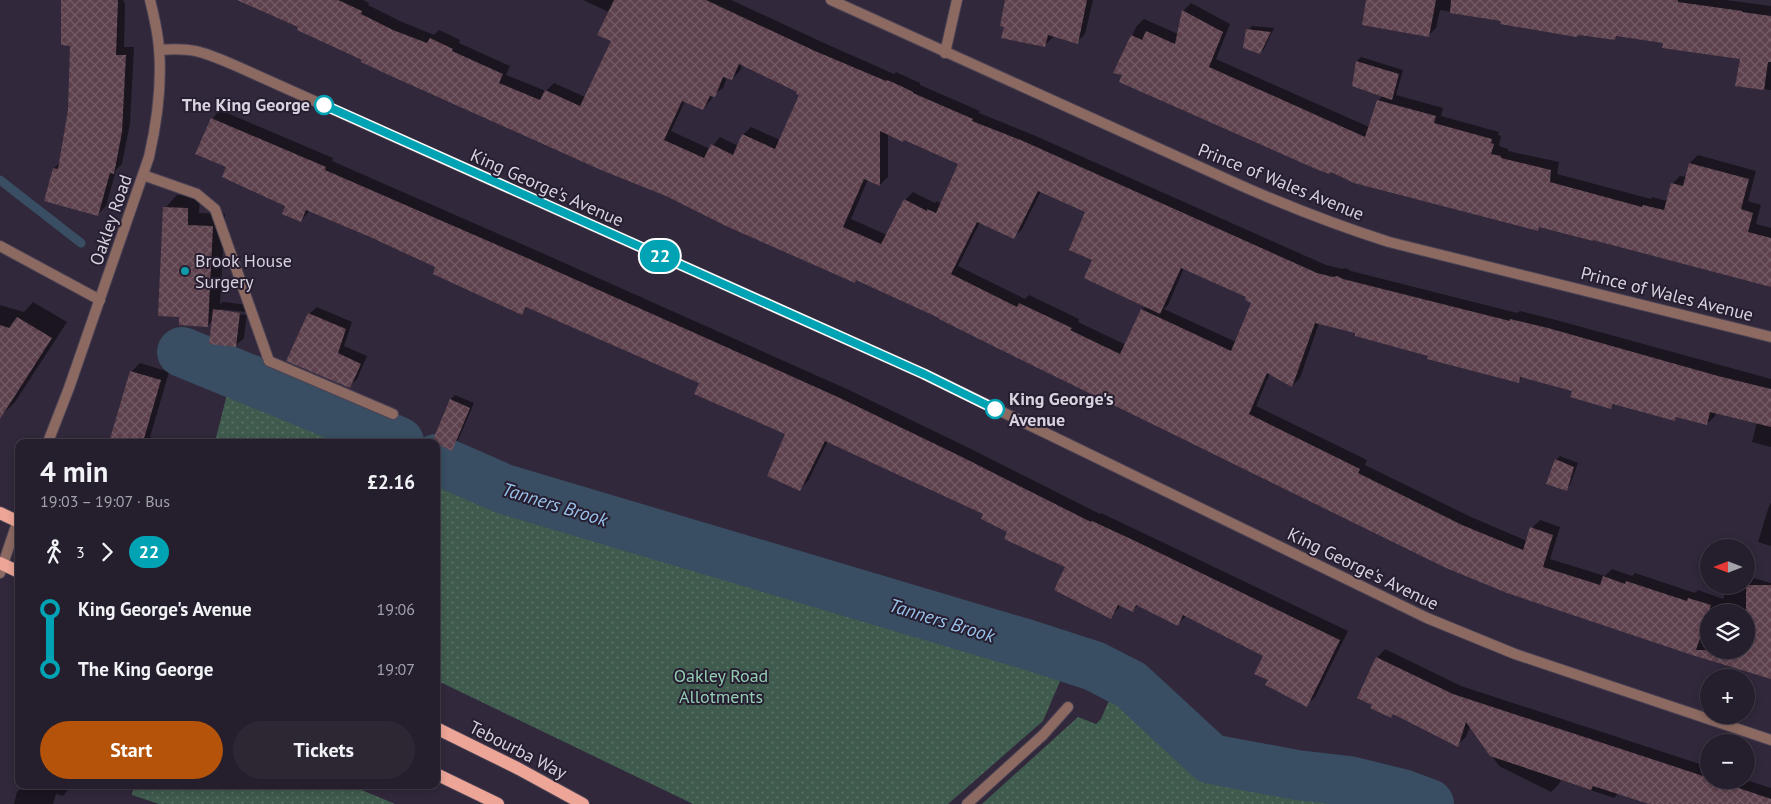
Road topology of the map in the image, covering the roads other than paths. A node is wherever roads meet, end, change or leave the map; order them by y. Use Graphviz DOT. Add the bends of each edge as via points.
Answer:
graph roads {
  1 [pos="150,0"];
  2 [pos="831,0"];
  3 [pos="957,0"];
  4 [pos="159,50"];
  5 [pos="945,52"];
  6 [pos="143,175"];
  7 [pos="0,246"];
  8 [pos="100,300"];
  9 [pos="1771,337"];
  10 [pos="393,414"];
  11 [pos="49,439"];
  12 [pos="0,513"];
  13 [pos="15,519"];
  14 [pos="15,528"];
  15 [pos="1,567"];
  16 [pos="15,571"];
  17 [pos="1068,707"];
  18 [pos="440,730"];
  19 [pos="1771,740"];
  20 [pos="440,776"];
  21 [pos="498,804"];
  22 [pos="583,804"];
  23 [pos="968,804"];
  1 -- 4 [label="street, Oakley Road"];
  2 -- 5 [label="street, Prince of Wales Avenue"];
  3 -- 5 [label="street"];
  4 -- 6 [label="street, Oakley Road" via="156,129"];
  4 -- 19 [label="street, King George's Avenue" via="188,48 234,64 924,374 1427,618 1515,654"];
  5 -- 9 [label="street, Prince of Wales Avenue" via="1284,204 1349,229 1389,242"];
  6 -- 8 [label="street, Oakley Road"];
  6 -- 10 [label="street" via="197,194 215,209 269,360"];
  7 -- 8 [label="street"];
  8 -- 11 [label="street, Oakley Road"];
  12 -- 13 [label="main road"];
  14 -- 15 [label="street"];
  15 -- 16 [label="main road"];
  17 -- 23 [label="street" via="1043,735"];
  18 -- 22 [label="main road, Tebourba Way"];
  20 -- 21 [label="main road"];
}
